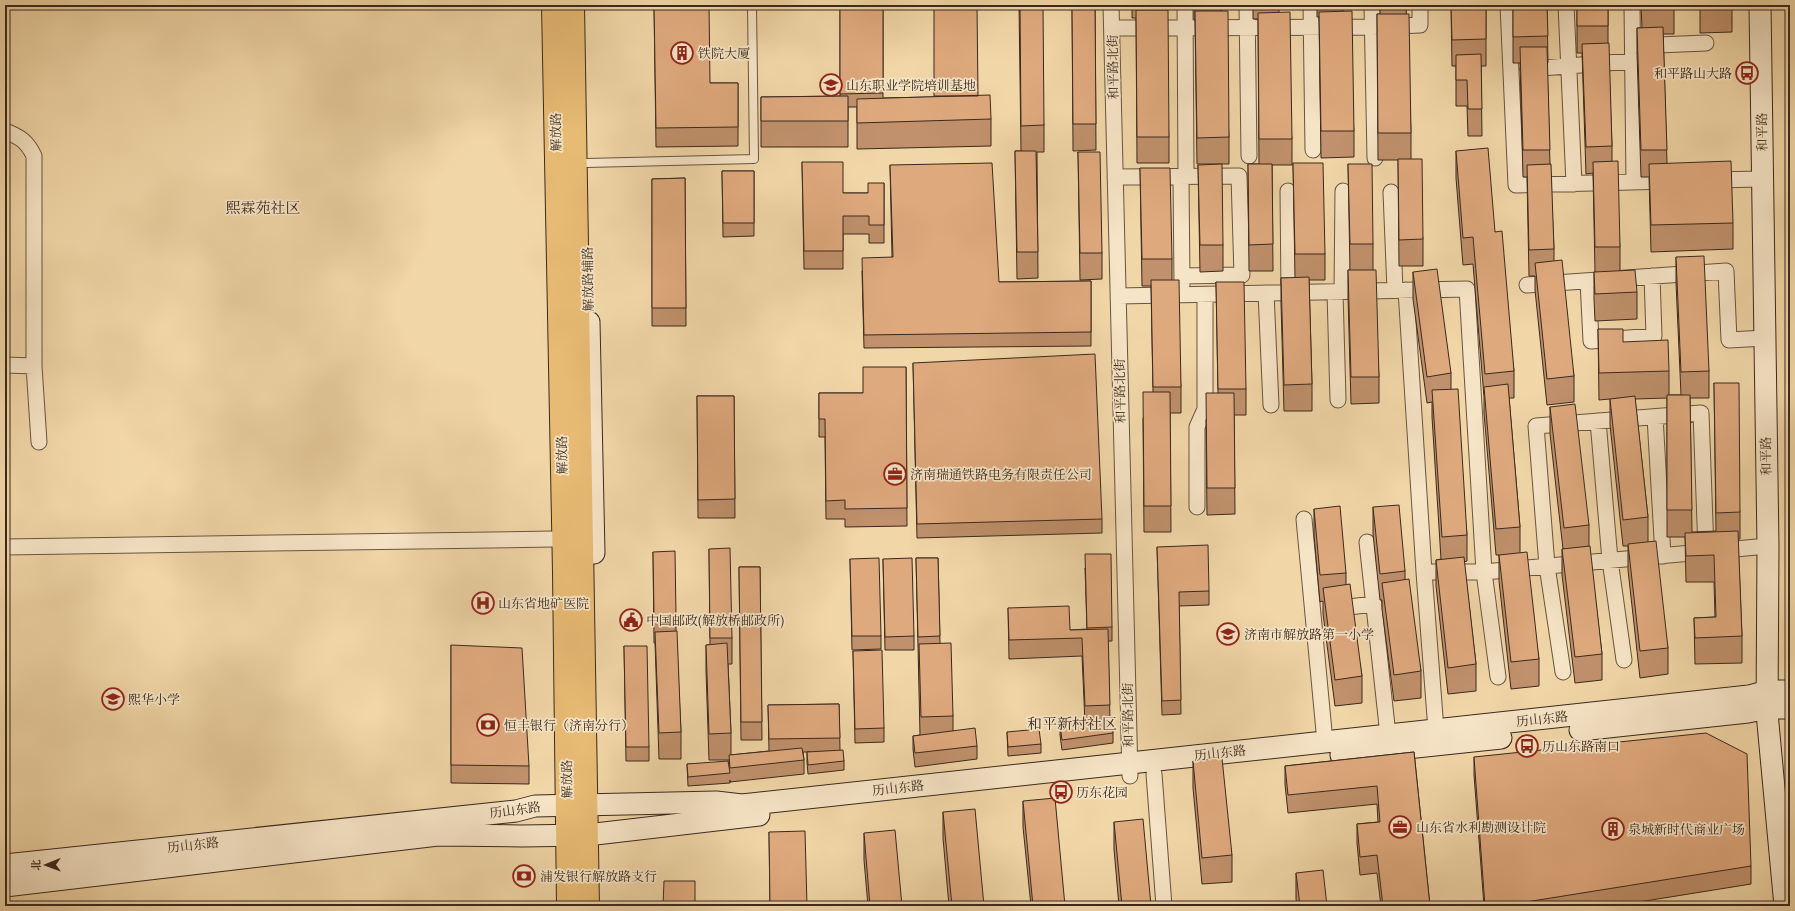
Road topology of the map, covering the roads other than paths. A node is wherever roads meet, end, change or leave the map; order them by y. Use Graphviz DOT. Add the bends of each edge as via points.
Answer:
graph roads {
  1 [pos="544,5"];
  2 [pos="553,5"];
  3 [pos="573,5"];
  4 [pos="582,5"];
  5 [pos="752,5"];
  6 [pos="1111,5"];
  7 [pos="1185,5"];
  8 [pos="1247,5"];
  9 [pos="1311,5"];
  10 [pos="1372,5"];
  11 [pos="1420,5"];
  12 [pos="1508,5"];
  13 [pos="1566,5"];
  14 [pos="1632,5"];
  15 [pos="1760,5"];
  16 [pos="1248,27"];
  17 [pos="1311,27"];
  18 [pos="1372,27"];
  19 [pos="1112,28"];
  20 [pos="1185,28"];
  21 [pos="1706,44"];
  22 [pos="1633,46"];
  23 [pos="1633,61"];
  24 [pos="1568,67"];
  25 [pos="1511,70"];
  26 [pos="5,131"];
  27 [pos="1313,150"];
  28 [pos="1249,156"];
  29 [pos="1374,158"];
  30 [pos="586,163"];
  31 [pos="1115,176"];
  32 [pos="1184,176"];
  33 [pos="1762,179"];
  34 [pos="1634,182"];
  35 [pos="1574,184"];
  36 [pos="1288,191"];
  37 [pos="1343,191"];
  38 [pos="1391,192"];
  39 [pos="1182,276"];
  40 [pos="1652,276"];
  41 [pos="1588,280"];
  42 [pos="1527,285"];
  43 [pos="1401,290"];
  44 [pos="1339,292"];
  45 [pos="1266,293"];
  46 [pos="1289,293"];
  47 [pos="1205,294"];
  48 [pos="1182,295"];
  49 [pos="1118,296"];
  50 [pos="1765,338"];
  51 [pos="5,365"];
  52 [pos="34,366"];
  53 [pos="1338,400"];
  54 [pos="1271,405"];
  55 [pos="1655,417"];
  56 [pos="1598,421"];
  57 [pos="39,442"];
  58 [pos="1197,507"];
  59 [pos="1304,519"];
  60 [pos="1367,542"];
  61 [pos="553,545"];
  62 [pos="1768,546"];
  63 [pos="5,547"];
  64 [pos="1706,552"];
  65 [pos="594,553"];
  66 [pos="1663,556"];
  67 [pos="1610,560"];
  68 [pos="1547,566"];
  69 [pos="573,572"];
  70 [pos="1424,572"];
  71 [pos="1484,572"];
  72 [pos="1374,604"];
  73 [pos="1313,611"];
  74 [pos="1624,660"];
  75 [pos="1563,672"];
  76 [pos="1498,677"];
  77 [pos="1790,691"];
  78 [pos="1767,700"];
  79 [pos="1790,708"];
  80 [pos="1436,730"];
  81 [pos="1388,735"];
  82 [pos="1326,742"];
  83 [pos="1130,770"];
  84 [pos="1154,774"];
  85 [pos="577,804"];
  86 [pos="577,835"];
  87 [pos="1785,859"];
  88 [pos="5,865"];
  89 [pos="5,886"];
  90 [pos="568,906"];
  91 [pos="588,906"];
  92 [pos="1164,906"];
  93 [pos="1785,906"];
  1 -- 61 [label="street"];
  2 -- 69 [label="main road, 解放路"];
  3 -- 69 [label="main road, 解放路"];
  4 -- 30 [label="street, 解放路辅路"];
  5 -- 30 [label="lane" via="754,159"];
  6 -- 19 [label="street, 和平路北街"];
  7 -- 20 [label="street"];
  8 -- 16 [label="street"];
  9 -- 17 [label="street"];
  10 -- 18 [label="street"];
  11 -- 18 [label="street" via="1420,25"];
  12 -- 25 [label="street"];
  13 -- 24 [label="street"];
  14 -- 22 [label="street"];
  15 -- 33 [label="street, 和平路"];
  16 -- 17 [label="street"];
  16 -- 20 [label="street"];
  16 -- 28 [label="street"];
  17 -- 18 [label="street"];
  17 -- 27 [label="street"];
  18 -- 29 [label="street"];
  19 -- 20 [label="street"];
  19 -- 31 [label="street, 和平路北街"];
  20 -- 32 [label="street"];
  21 -- 22 [label="street"];
  22 -- 23 [label="street"];
  23 -- 24 [label="street"];
  23 -- 34 [label="street"];
  24 -- 25 [label="street"];
  24 -- 35 [label="street"];
  25 -- 35 [label="street" via="1516,185"];
  26 -- 52 [label="street" via="28,144 34,156"];
  30 -- 65 [label="street, 解放路辅路"];
  31 -- 32 [label="street"];
  31 -- 49 [label="street, 和平路北街"];
  32 -- 39 [label="street"];
  32 -- 39 [label="street" via="1239,176 1242,275"];
  33 -- 34 [label="street"];
  33 -- 50 [label="street, 和平路"];
  34 -- 35 [label="street"];
  36 -- 46 [label="street"];
  37 -- 44 [label="street"];
  38 -- 43 [label="street"];
  39 -- 48 [label="street"];
  40 -- 41 [label="street"];
  40 -- 41 [label="street" via="1654,336 1591,341"];
  40 -- 50 [label="street" via="1726,271 1729,340"];
  41 -- 42 [label="street"];
  43 -- 44 [label="street"];
  43 -- 70 [label="street"];
  43 -- 71 [label="street" via="1467,289"];
  44 -- 46 [label="street"];
  44 -- 53 [label="street"];
  45 -- 46 [label="street"];
  45 -- 47 [label="street"];
  45 -- 54 [label="street"];
  47 -- 48 [label="street"];
  47 -- 58 [label="street" via="1205,409 1197,427"];
  48 -- 49 [label="street"];
  49 -- 83 [label="street, 和平路北街"];
  50 -- 62 [label="street, 和平路"];
  51 -- 52 [label="street"];
  52 -- 57 [label="street"];
  55 -- 56 [label="street"];
  55 -- 64 [label="street" via="1701,413"];
  55 -- 66 [label="street"];
  56 -- 67 [label="street"];
  56 -- 68 [label="street" via="1536,426"];
  59 -- 73 [label="street"];
  60 -- 72 [label="street"];
  61 -- 63 [label="street"];
  61 -- 69 [label="main road"];
  62 -- 64 [label="street"];
  62 -- 78 [label="street, 和平路"];
  64 -- 66 [label="street"];
  65 -- 69 [label="main road"];
  66 -- 67 [label="street"];
  67 -- 68 [label="street"];
  67 -- 74 [label="street"];
  68 -- 71 [label="street"];
  68 -- 75 [label="street"];
  69 -- 85 [label="main road, 解放路"];
  70 -- 71 [label="street"];
  70 -- 80 [label="street"];
  71 -- 76 [label="street"];
  72 -- 73 [label="street"];
  72 -- 81 [label="street"];
  73 -- 82 [label="street"];
  77 -- 78 [label="street, 历山东路"];
  78 -- 79 [label="street, 历山东路"];
  78 -- 80 [label="street, 历山东路" via="1741,697"];
  78 -- 84 [label="street, 历山东路" via="1748,712"];
  78 -- 87 [label="street, 和平路"];
  80 -- 81 [label="street, 历山东路"];
  81 -- 82 [label="street, 历山东路"];
  82 -- 83 [label="street, 历山东路"];
  83 -- 84 [label="street, 历山东路"];
  83 -- 85 [label="street, 历山东路" via="742,805 716,802"];
  83 -- 86 [label="street, 历山东路"];
  84 -- 92 [label="street"];
  85 -- 86 [label="main road, 解放路"];
  85 -- 88 [label="street, 历山东路" via="535,806 516,811"];
  86 -- 89 [label="street, 历山东路" via="438,835"];
  86 -- 90 [label="main road, 解放路"];
  86 -- 91 [label="main road, 解放路"];
  87 -- 93 [label="street, 和平路"];
}
